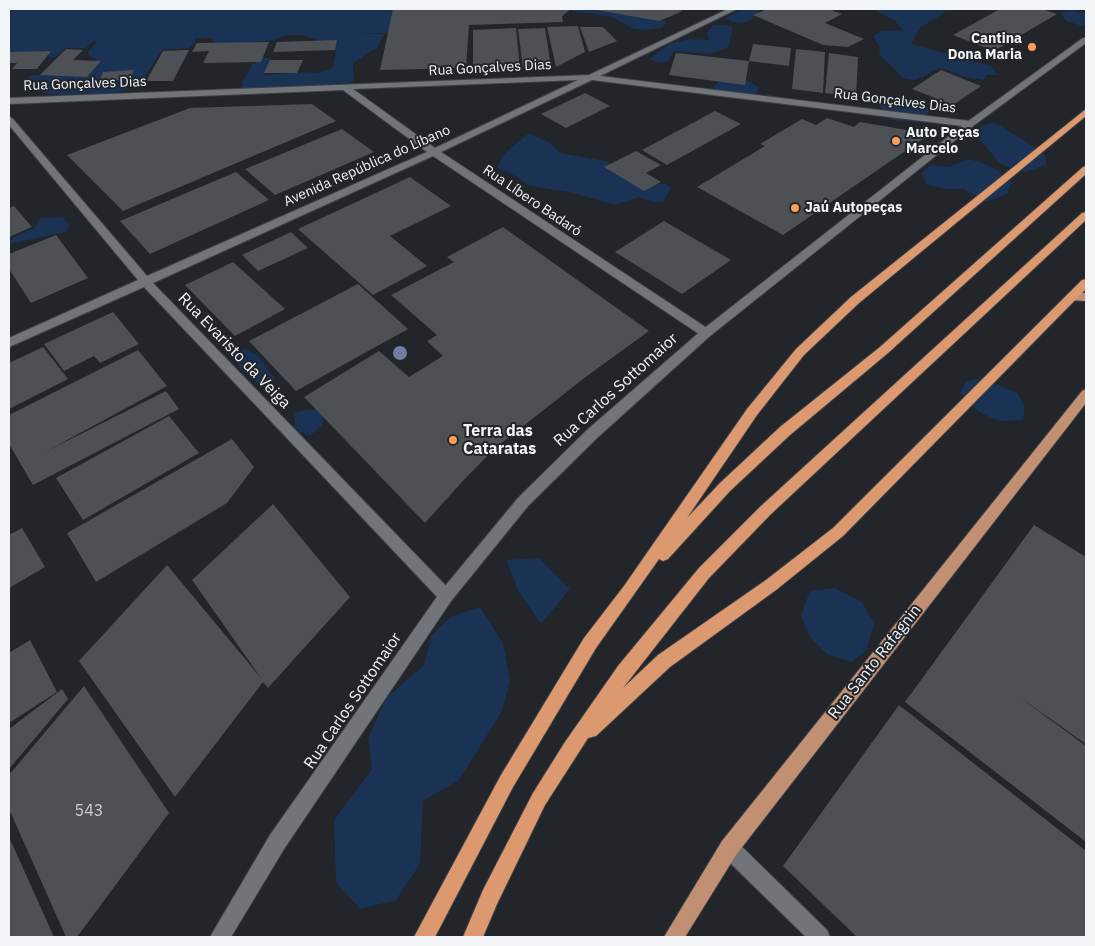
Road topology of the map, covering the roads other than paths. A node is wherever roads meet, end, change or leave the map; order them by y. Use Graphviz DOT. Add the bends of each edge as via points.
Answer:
graph roads {
  1 [pos="733,9"];
  2 [pos="1086,40"];
  3 [pos="590,77"];
  4 [pos="346,88"];
  5 [pos="9,101"];
  6 [pos="1086,112"];
  7 [pos="9,120"];
  8 [pos="970,124"];
  9 [pos="434,152"];
  10 [pos="1086,169"];
  11 [pos="1086,215"];
  12 [pos="145,281"];
  13 [pos="1086,283"];
  14 [pos="1079,297"];
  15 [pos="706,333"];
  16 [pos="9,343"];
  17 [pos="1086,394"];
  18 [pos="629,591"];
  19 [pos="446,596"];
  20 [pos="570,748"];
  21 [pos="730,848"];
  22 [pos="220,937"];
  23 [pos="424,937"];
  24 [pos="473,937"];
  25 [pos="674,937"];
  26 [pos="820,937"];
  1 -- 3 [label="street, Avenida República do Líbano"];
  2 -- 8 [label="street, Rua Carlos Sottomaior"];
  3 -- 4 [label="street, Rua Gonçalves Dias"];
  3 -- 8 [label="street, Rua Gonçalves Dias"];
  3 -- 9 [label="street, Avenida República do Líbano"];
  4 -- 5 [label="street, Rua Gonçalves Dias"];
  4 -- 9 [label="street, Rua Líbero Badaró"];
  6 -- 18 [label="highway" via="855,300 800,352 752,412"];
  7 -- 12 [label="street, Rua Evaristo da Veiga"];
  8 -- 15 [label="street, Rua Carlos Sottomaior"];
  9 -- 12 [label="street, Avenida República do Líbano"];
  9 -- 15 [label="street, Rua Líbero Badaró"];
  10 -- 18 [label="highway" via="884,350 785,431 726,487"];
  11 -- 20 [label="highway" via="766,510 704,574 624,672"];
  12 -- 16 [label="street, Avenida República do Líbano"];
  12 -- 19 [label="street, Rua Evaristo da Veiga"];
  13 -- 14 [label="highway"];
  14 -- 20 [label="highway" via="838,532 664,662"];
  15 -- 19 [label="street, Rua Carlos Sottomaior" via="592,434 524,502"];
  17 -- 21 [label="main road, Rua Santo Rafagnin"];
  18 -- 23 [label="highway" via="590,643 507,781"];
  19 -- 22 [label="street, Rua Carlos Sottomaior" via="277,842"];
  20 -- 24 [label="highway" via="539,799"];
  21 -- 25 [label="main road, Rua Santo Rafagnin"];
  21 -- 26 [label="street"];
}
